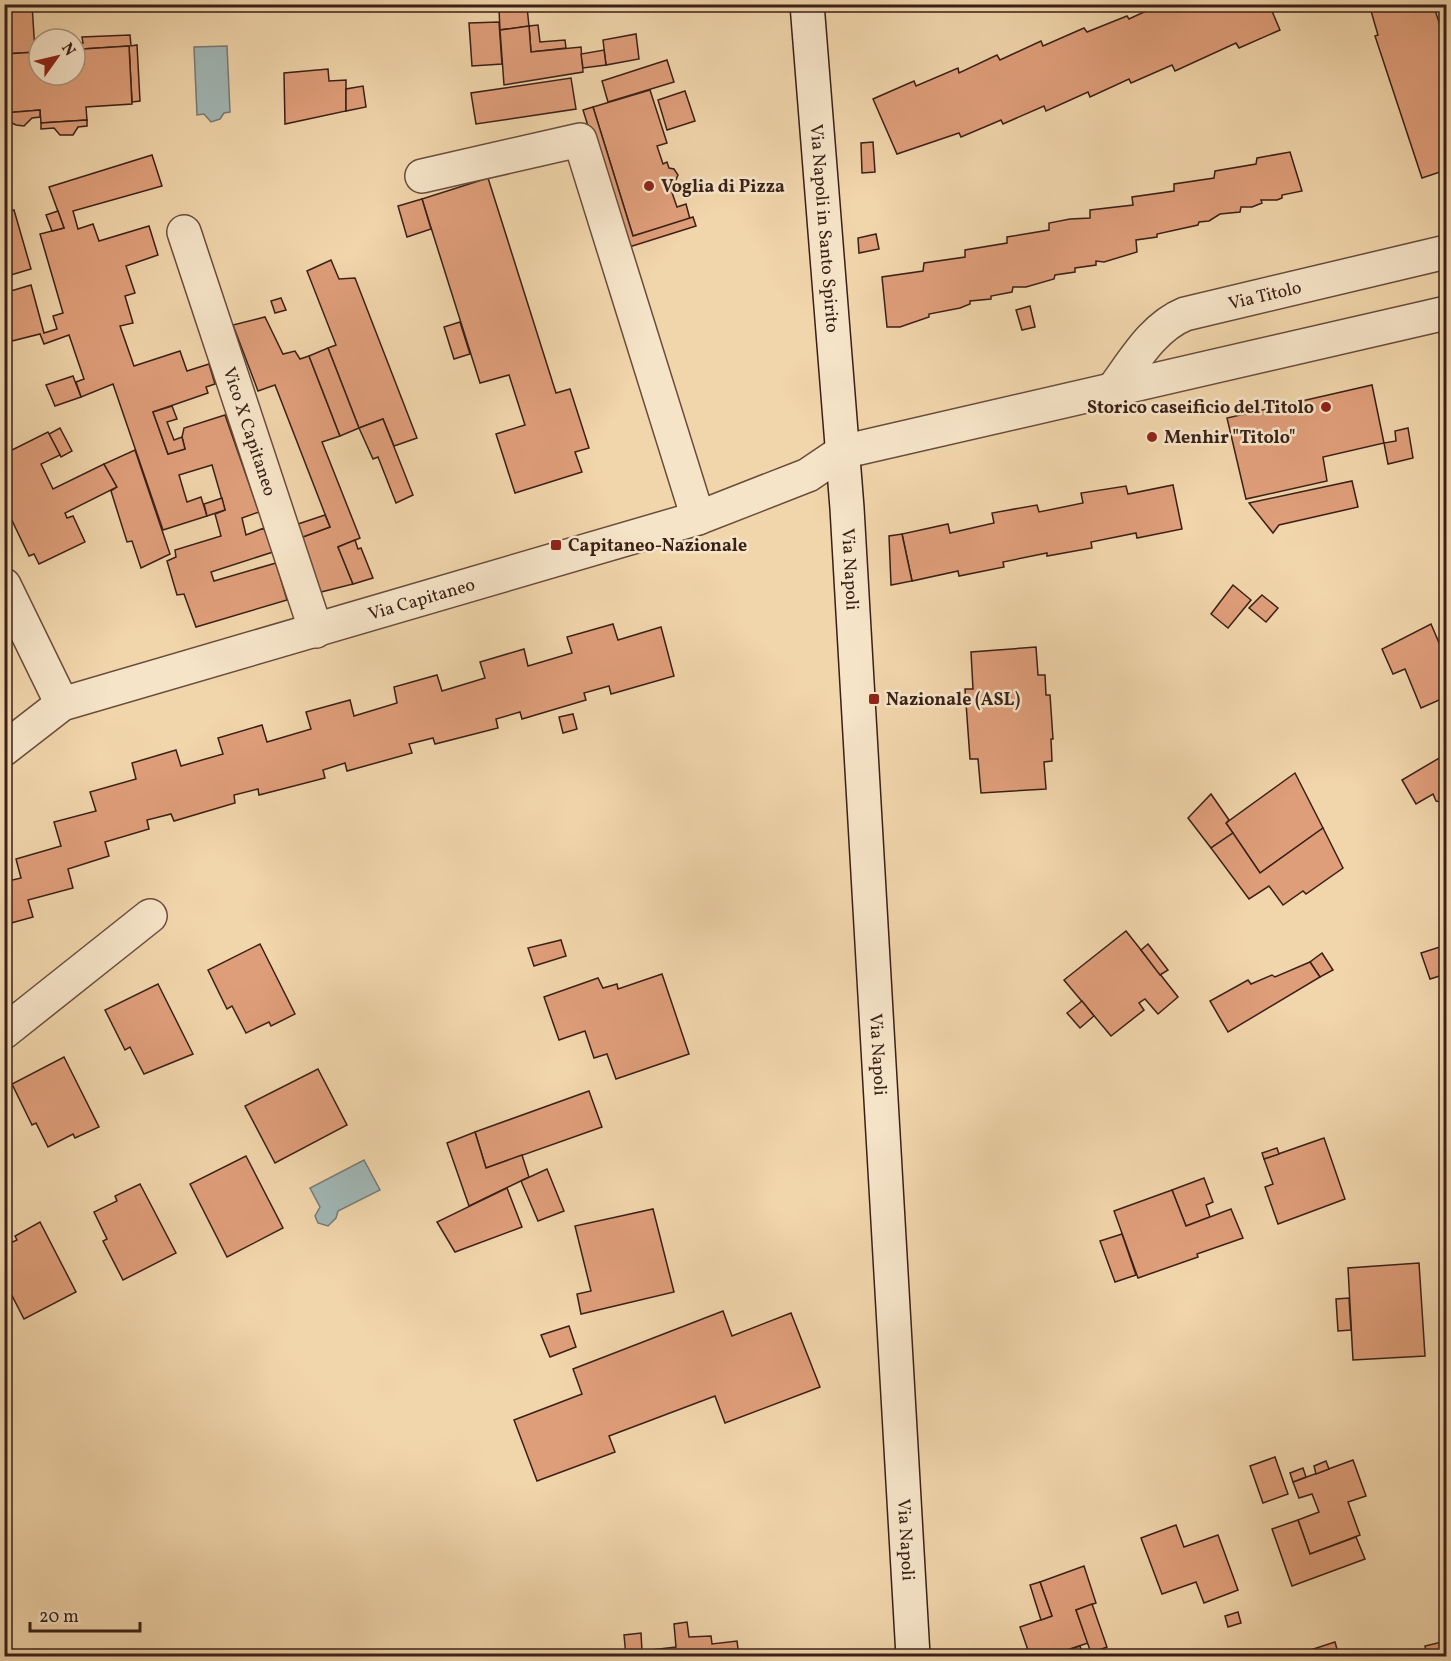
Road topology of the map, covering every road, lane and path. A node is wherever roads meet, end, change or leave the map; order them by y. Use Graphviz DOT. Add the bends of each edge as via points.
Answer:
graph roads {
  1 [pos="807,4"];
  2 [pos="422,176"];
  3 [pos="184,232"];
  4 [pos="1446,252"];
  5 [pos="1446,313"];
  6 [pos="1114,388"];
  7 [pos="842,452"];
  8 [pos="698,518"];
  9 [pos="4,585"];
  10 [pos="316,631"];
  11 [pos="62,704"];
  12 [pos="4,749"];
  13 [pos="150,916"];
  14 [pos="4,1032"];
  15 [pos="913,1656"];
  1 -- 7 [label="street, Via Napoli in Santo Spirito"];
  2 -- 8 [label="street" via="580,140"];
  3 -- 10 [label="street, Vico X Capitaneo"];
  4 -- 6 [label="street, Via Titolo" via="1170,320"];
  5 -- 6 [label="street"];
  6 -- 7 [label="street"];
  7 -- 8 [label="street, Via Capitaneo" via="808,475"];
  7 -- 15 [label="street, Via Napoli"];
  8 -- 10 [label="street, Via Capitaneo"];
  9 -- 11 [label="street"];
  10 -- 11 [label="street, Via Capitaneo"];
  11 -- 12 [label="street, Via Capitaneo"];
  13 -- 14 [label="street"];
}
